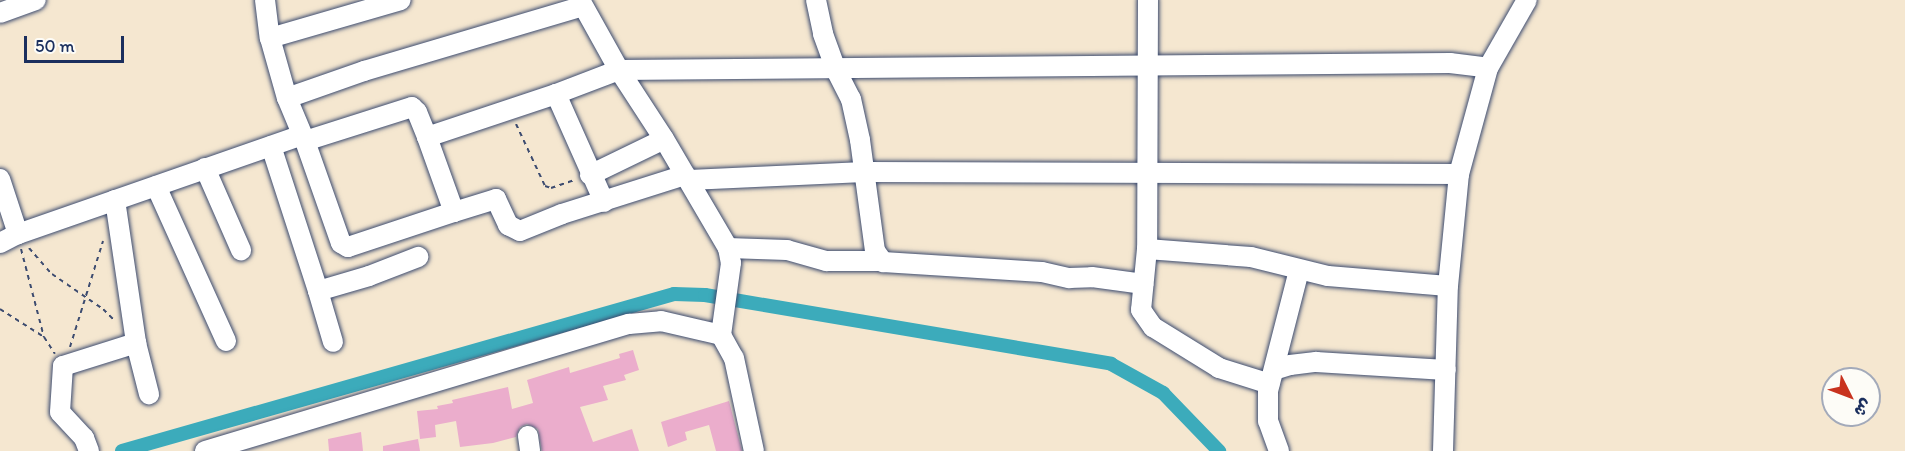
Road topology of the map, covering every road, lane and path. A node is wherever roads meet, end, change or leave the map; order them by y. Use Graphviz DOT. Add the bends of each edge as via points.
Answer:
graph roads {
  1 [pos="36,0"];
  2 [pos="265,0"];
  3 [pos="401,0"];
  4 [pos="816,0"];
  5 [pos="1148,0"];
  6 [pos="1527,0"];
  7 [pos="581,3"];
  8 [pos="0,13"];
  9 [pos="270,38"];
  10 [pos="1148,66"];
  11 [pos="1488,68"];
  12 [pos="619,70"];
  13 [pos="836,70"];
  14 [pos="556,94"];
  15 [pos="287,98"];
  16 [pos="510,110"];
  17 [pos="427,137"];
  18 [pos="303,138"];
  19 [pos="664,139"];
  20 [pos="272,146"];
  21 [pos="205,168"];
  22 [pos="864,172"];
  23 [pos="1148,174"];
  24 [pos="1459,174"];
  25 [pos="590,175"];
  26 [pos="687,178"];
  27 [pos="0,179"];
  28 [pos="156,186"];
  29 [pos="115,200"];
  30 [pos="604,201"];
  31 [pos="454,212"];
  32 [pos="106,233"];
  33 [pos="18,234"];
  34 [pos="0,243"];
  35 [pos="728,248"];
  36 [pos="1147,249"];
  37 [pos="241,250"];
  38 [pos="418,257"];
  39 [pos="881,261"];
  40 [pos="1299,270"];
  41 [pos="1144,284"];
  42 [pos="1448,285"];
  43 [pos="318,291"];
  44 [pos="87,298"];
  45 [pos="0,309"];
  46 [pos="721,331"];
  47 [pos="44,337"];
  48 [pos="226,341"];
  49 [pos="333,342"];
  50 [pos="136,343"];
  51 [pos="63,366"];
  52 [pos="1446,370"];
  53 [pos="1272,377"];
  54 [pos="149,394"];
  55 [pos="86,444"];
  56 [pos="205,451"];
  57 [pos="754,451"];
  58 [pos="1279,451"];
  59 [pos="1443,451"];
  1 -- 8 [label="street"];
  2 -- 9 [label="street"];
  3 -- 9 [label="street"];
  4 -- 13 [label="street"];
  5 -- 10 [label="street"];
  6 -- 11 [label="street"];
  7 -- 12 [label="street"];
  7 -- 15 [label="street"];
  9 -- 15 [label="street"];
  10 -- 11 [label="street" via="1450,63"];
  10 -- 13 [label="street"];
  10 -- 23 [label="street"];
  11 -- 24 [label="street"];
  12 -- 13 [label="street"];
  12 -- 14 [label="street"];
  12 -- 19 [label="street"];
  13 -- 22 [label="street" via="850,99"];
  14 -- 16 [label="street"];
  14 -- 25 [label="street"];
  15 -- 18 [label="street"];
  16 -- 17 [label="street"];
  16 -- 25 [label="path" via="545,186 551,188"];
  17 -- 18 [label="street" via="412,107"];
  17 -- 31 [label="street"];
  18 -- 20 [label="street"];
  18 -- 31 [label="street" via="340,243 345,247"];
  19 -- 25 [label="street"];
  19 -- 26 [label="street"];
  20 -- 21 [label="street"];
  20 -- 43 [label="street"];
  21 -- 28 [label="street"];
  21 -- 37 [label="street"];
  22 -- 23 [label="street"];
  22 -- 26 [label="street"];
  22 -- 39 [label="street" via="875,251"];
  23 -- 24 [label="street"];
  23 -- 36 [label="street"];
  24 -- 42 [label="street"];
  25 -- 30 [label="street"];
  26 -- 30 [label="street"];
  26 -- 35 [label="street"];
  27 -- 33 [label="street"];
  28 -- 29 [label="street"];
  28 -- 48 [label="street"];
  29 -- 33 [label="street"];
  29 -- 50 [label="street"];
  30 -- 31 [label="street" via="520,231 508,225 496,199"];
  32 -- 44 [label="path"];
  33 -- 34 [label="street"];
  33 -- 44 [label="path" via="51,274"];
  33 -- 47 [label="path"];
  35 -- 39 [label="street" via="787,250 826,261"];
  35 -- 46 [label="street" via="729,278"];
  36 -- 40 [label="street" via="1251,257"];
  36 -- 41 [label="street"];
  38 -- 43 [label="street"];
  39 -- 41 [label="street" via="889,265 1042,272"];
  40 -- 42 [label="street" via="1358,279"];
  40 -- 53 [label="street"];
  41 -- 53 [label="street" via="1141,310 1153,327 1220,368"];
  42 -- 52 [label="street"];
  43 -- 49 [label="street"];
  44 -- 50 [label="path"];
  44 -- 51 [label="path"];
  45 -- 47 [label="path"];
  46 -- 56 [label="street" via="661,321 629,324"];
  46 -- 57 [label="street" via="734,358"];
  47 -- 51 [label="path"];
  50 -- 51 [label="street"];
  50 -- 54 [label="street"];
  51 -- 55 [label="street" via="60,412"];
  52 -- 53 [label="street" via="1316,363 1290,365"];
  52 -- 59 [label="street"];
  53 -- 58 [label="street" via="1268,413"];
}
